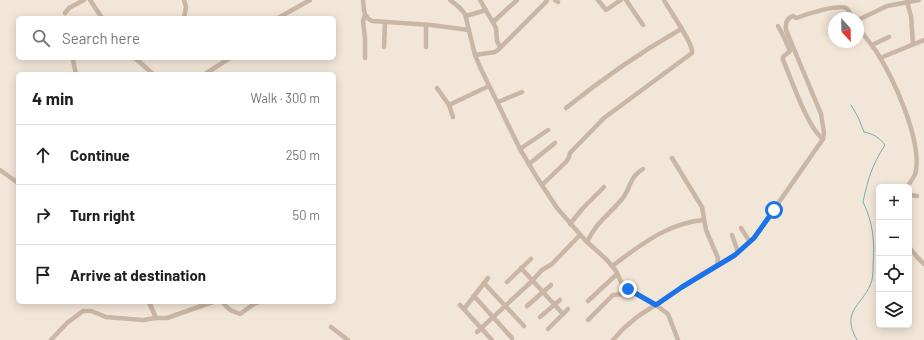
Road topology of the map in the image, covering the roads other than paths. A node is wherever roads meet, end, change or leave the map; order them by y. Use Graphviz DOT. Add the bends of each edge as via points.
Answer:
graph roads {
  1 [pos="84,0"];
  2 [pos="90,0"];
  3 [pos="184,0"];
  4 [pos="310,0"];
  5 [pos="362,0"];
  6 [pos="450,0"];
  7 [pos="487,0"];
  8 [pos="517,0"];
  9 [pos="547,0"];
  10 [pos="598,0"];
  11 [pos="622,0"];
  12 [pos="626,0"];
  13 [pos="664,0"];
  14 [pos="919,0"];
  15 [pos="481,2"];
  16 [pos="907,2"];
  17 [pos="486,10"];
  18 [pos="849,12"];
  19 [pos="65,13"];
  20 [pos="365,15"];
  21 [pos="101,16"];
  22 [pos="184,16"];
  23 [pos="282,16"];
  24 [pos="466,16"];
  25 [pos="864,17"];
  26 [pos="493,22"];
  27 [pos="385,23"];
  28 [pos="426,24"];
  29 [pos="643,25"];
  30 [pos="778,26"];
  31 [pos="681,29"];
  32 [pos="469,30"];
  33 [pos="864,33"];
  34 [pos="888,37"];
  35 [pos="924,40"];
  36 [pos="874,44"];
  37 [pos="913,44"];
  38 [pos="426,46"];
  39 [pos="384,47"];
  40 [pos="500,47"];
  41 [pos="476,55"];
  42 [pos="882,57"];
  43 [pos="365,58"];
  44 [pos="73,60"];
  45 [pos="138,60"];
  46 [pos="226,60"];
  47 [pos="76,72"];
  48 [pos="151,72"];
  49 [pos="208,72"];
  50 [pos="489,86"];
  51 [pos="437,88"];
  52 [pos="522,92"];
  53 [pos="498,102"];
  54 [pos="449,105"];
  55 [pos="566,108"];
  56 [pos="453,117"];
  57 [pos="548,130"];
  58 [pos="820,137"];
  59 [pos="555,143"];
  60 [pos="520,149"];
  61 [pos="672,158"];
  62 [pos="529,164"];
  63 [pos="643,169"];
  64 [pos="0,170"];
  65 [pos="16,182"];
  66 [pos="909,184"];
  67 [pos="542,185"];
  68 [pos="604,187"];
  69 [pos="912,195"];
  70 [pos="916,196"];
  71 [pos="704,220"];
  72 [pos="570,224"];
  73 [pos="741,228"];
  74 [pos="580,235"];
  75 [pos="732,235"];
  76 [pos="749,240"];
  77 [pos="587,242"];
  78 [pos="737,250"];
  79 [pos="912,251"];
  80 [pos="531,259"];
  81 [pos="924,264"];
  82 [pos="717,265"];
  83 [pos="612,266"];
  84 [pos="521,268"];
  85 [pos="617,274"];
  86 [pos="488,278"];
  87 [pos="532,280"];
  88 [pos="507,282"];
  89 [pos="484,283"];
  90 [pos="551,286"];
  91 [pos="628,289"];
  92 [pos="543,292"];
  93 [pos="474,296"];
  94 [pos="560,300"];
  95 [pos="588,301"];
  96 [pos="150,304"];
  97 [pos="207,304"];
  98 [pos="224,304"];
  99 [pos="252,304"];
  100 [pos="555,304"];
  101 [pos="653,304"];
  102 [pos="506,306"];
  103 [pos="527,306"];
  104 [pos="568,309"];
  105 [pos="563,314"];
  106 [pos="493,317"];
  107 [pos="156,318"];
  108 [pos="540,318"];
  109 [pos="588,320"];
  110 [pos="524,326"];
  111 [pos="331,327"];
  112 [pos="481,328"];
  113 [pos="548,329"];
  114 [pos="477,332"];
  115 [pos="512,338"];
  116 [pos="51,340"];
  117 [pos="348,340"];
  118 [pos="492,340"];
  119 [pos="613,340"];
  120 [pos="678,340"];
  1 -- 19 [label="street"];
  2 -- 21 [label="street"];
  3 -- 22 [label="street"];
  4 -- 23 [label="street"];
  5 -- 20 [label="street"];
  6 -- 24 [label="street" via="462,9"];
  7 -- 15 [label="street"];
  8 -- 26 [label="street"];
  9 -- 40 [label="street"];
  10 -- 11 [label="street" via="606,10"];
  12 -- 29 [label="street"];
  13 -- 31 [label="street"];
  14 -- 16 [label="street"];
  15 -- 17 [label="street"];
  16 -- 25 [label="street" via="887,6"];
  16 -- 37 [label="street"];
  17 -- 24 [label="street"];
  17 -- 26 [label="street"];
  18 -- 58 [label="street" via="844,7 815,11 796,18 794,16 786,22 821,114 824,133"];
  20 -- 27 [label="street" via="372,21"];
  20 -- 43 [label="street"];
  24 -- 32 [label="street"];
  26 -- 40 [label="street"];
  27 -- 28 [label="street"];
  27 -- 39 [label="street"];
  28 -- 32 [label="street"];
  28 -- 38 [label="street"];
  30 -- 58 [label="street" via="790,51 783,60 811,126"];
  31 -- 55 [label="street" via="615,71"];
  31 -- 67 [label="street" via="690,42 692,53 604,118"];
  32 -- 41 [label="street"];
  33 -- 36 [label="street"];
  34 -- 36 [label="street"];
  35 -- 37 [label="street"];
  36 -- 42 [label="street"];
  37 -- 42 [label="street"];
  40 -- 41 [label="street" via="494,52"];
  41 -- 50 [label="street"];
  42 -- 66 [label="street" via="914,135 916,172"];
  44 -- 47 [label="street"];
  45 -- 48 [label="street"];
  46 -- 49 [label="street"];
  50 -- 53 [label="street"];
  50 -- 54 [label="street"];
  51 -- 54 [label="street"];
  52 -- 53 [label="street"];
  53 -- 60 [label="street"];
  54 -- 56 [label="street"];
  57 -- 60 [label="street"];
  58 -- 76 [label="street" via="777,206 754,238"];
  59 -- 62 [label="street"];
  60 -- 62 [label="street"];
  61 -- 71 [label="street" via="702,207"];
  62 -- 67 [label="street"];
  63 -- 77 [label="street" via="634,177 622,199 592,231"];
  64 -- 65 [label="street"];
  67 -- 72 [label="street"];
  68 -- 72 [label="street"];
  69 -- 70 [label="street"];
  71 -- 82 [label="street" via="708,237 718,258"];
  71 -- 83 [label="street" via="689,222 662,232"];
  72 -- 74 [label="street"];
  73 -- 76 [label="street"];
  74 -- 77 [label="street"];
  74 -- 87 [label="street" via="552,264"];
  75 -- 78 [label="street"];
  76 -- 78 [label="street"];
  77 -- 83 [label="street"];
  78 -- 82 [label="street"];
  79 -- 81 [label="street"];
  80 -- 84 [label="street"];
  82 -- 101 [label="street"];
  83 -- 85 [label="street"];
  84 -- 87 [label="street"];
  84 -- 88 [label="street"];
  85 -- 91 [label="street"];
  85 -- 95 [label="street"];
  86 -- 89 [label="street"];
  87 -- 92 [label="street"];
  87 -- 102 [label="street"];
  89 -- 93 [label="street"];
  89 -- 102 [label="street"];
  90 -- 92 [label="street"];
  91 -- 101 [label="street"];
  91 -- 109 [label="street" via="623,294 613,295"];
  92 -- 100 [label="street"];
  92 -- 103 [label="street"];
  93 -- 106 [label="street"];
  93 -- 112 [label="street" via="462,307"];
  94 -- 100 [label="street"];
  96 -- 107 [label="street"];
  97 -- 107 [label="street" via="167,318"];
  98 -- 99 [label="street" via="238,314 243,313"];
  100 -- 105 [label="street"];
  100 -- 108 [label="street"];
  101 -- 119 [label="street" via="623,328"];
  101 -- 120 [label="street" via="668,314"];
  102 -- 106 [label="street"];
  102 -- 110 [label="street"];
  104 -- 105 [label="street"];
  105 -- 113 [label="street"];
  106 -- 112 [label="street"];
  106 -- 115 [label="street"];
  107 -- 116 [label="street" via="143,320 111,317 83,310"];
  111 -- 117 [label="street"];
  112 -- 114 [label="street"];
  112 -- 118 [label="street"];
}
